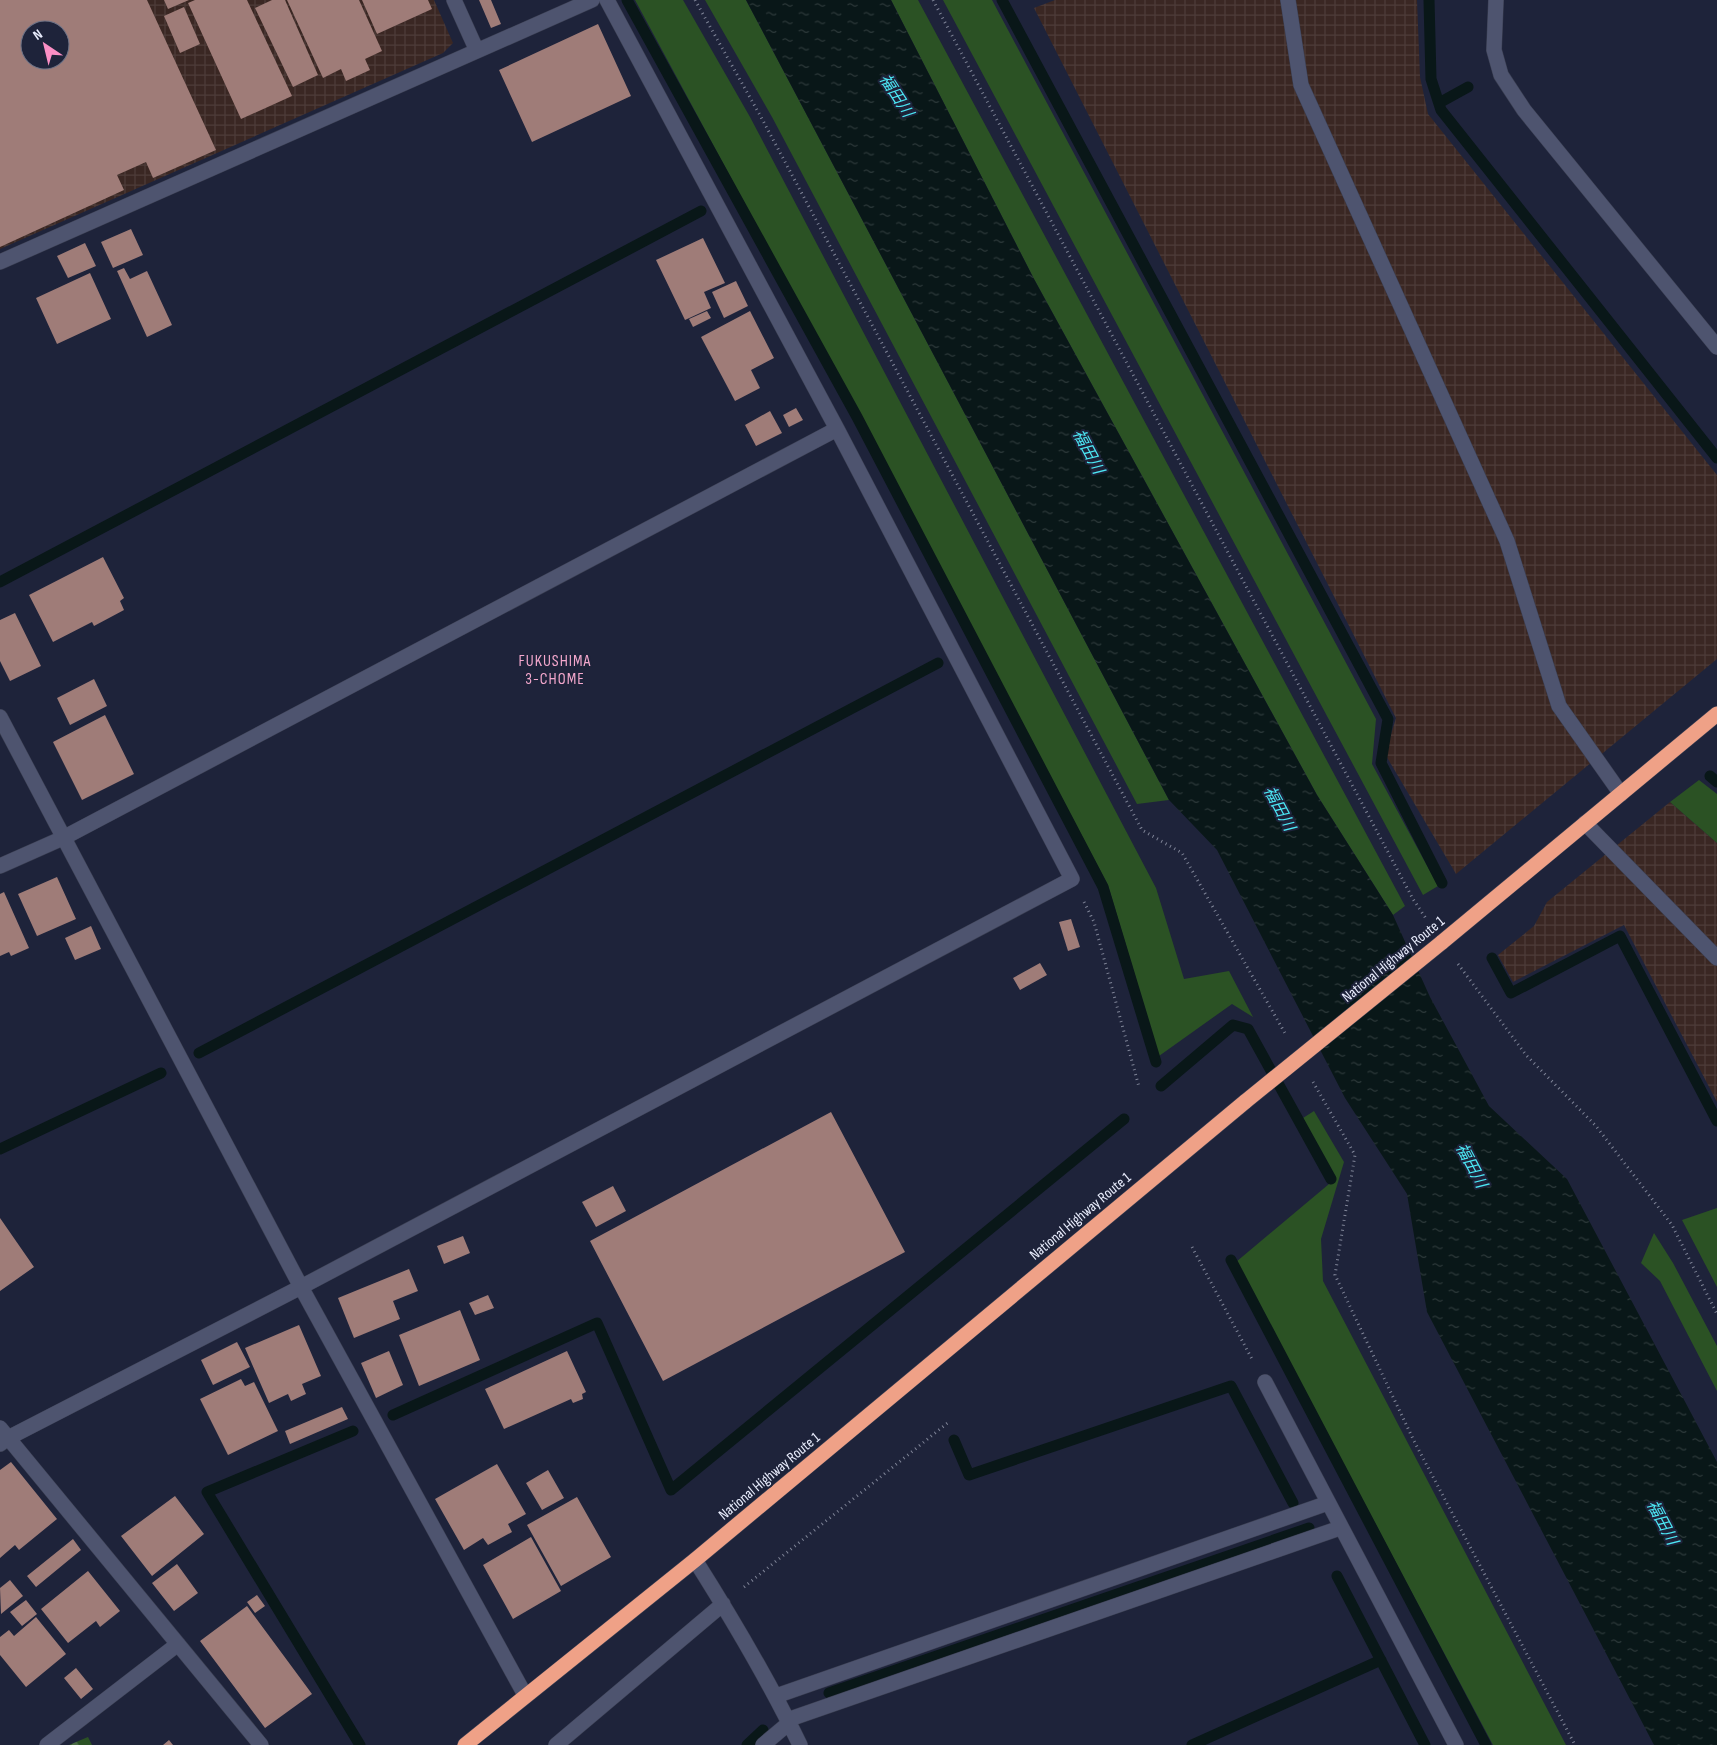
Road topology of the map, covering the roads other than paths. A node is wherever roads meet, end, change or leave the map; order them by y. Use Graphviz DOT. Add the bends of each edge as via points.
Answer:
graph roads {
  1 [pos="454,0"];
  2 [pos="592,0"];
  3 [pos="607,0"];
  4 [pos="1288,0"];
  5 [pos="1496,0"];
  6 [pos="477,51"];
  7 [pos="0,262"];
  8 [pos="1717,347"];
  9 [pos="837,429"];
  10 [pos="1717,714"];
  11 [pos="0,717"];
  12 [pos="1621,794"];
  13 [pos="1585,823"];
  14 [pos="63,838"];
  15 [pos="0,866"];
  16 [pos="1717,958"];
  17 [pos="301,1287"];
  18 [pos="1265,1382"];
  19 [pos="3,1437"];
  20 [pos="1328,1503"];
  21 [pos="1340,1528"];
  22 [pos="695,1560"];
  23 [pos="723,1604"];
  24 [pos="178,1644"];
  25 [pos="525,1695"];
  26 [pos="776,1696"];
  27 [pos="788,1721"];
  28 [pos="47,1745"];
  29 [pos="261,1745"];
  30 [pos="465,1745"];
  31 [pos="556,1745"];
  32 [pos="763,1745"];
  33 [pos="800,1745"];
  34 [pos="1456,1745"];
  1 -- 6 [label="street"];
  2 -- 6 [label="street"];
  3 -- 9 [label="street"];
  4 -- 12 [label="street" via="1300,85 1507,541 1559,706"];
  5 -- 8 [label="street" via="1494,50 1501,75 1524,110"];
  6 -- 7 [label="street"];
  9 -- 14 [label="street"];
  9 -- 17 [label="street" via="1072,879"];
  10 -- 12 [label="highway, National Highway Route 1"];
  11 -- 14 [label="street"];
  12 -- 13 [label="highway, National Highway Route 1"];
  13 -- 16 [label="street"];
  13 -- 22 [label="highway, National Highway Route 1, bridge"];
  14 -- 15 [label="street"];
  14 -- 17 [label="street"];
  17 -- 19 [label="street"];
  17 -- 25 [label="street"];
  18 -- 20 [label="street"];
  19 -- 24 [label="street"];
  20 -- 21 [label="street"];
  20 -- 26 [label="street"];
  21 -- 27 [label="street"];
  21 -- 34 [label="street"];
  22 -- 23 [label="street"];
  22 -- 25 [label="highway, National Highway Route 1"];
  23 -- 26 [label="street"];
  23 -- 31 [label="street"];
  24 -- 28 [label="street"];
  24 -- 29 [label="street"];
  25 -- 30 [label="highway, National Highway Route 1"];
  26 -- 27 [label="street"];
  27 -- 32 [label="street"];
  27 -- 33 [label="street"];
}
